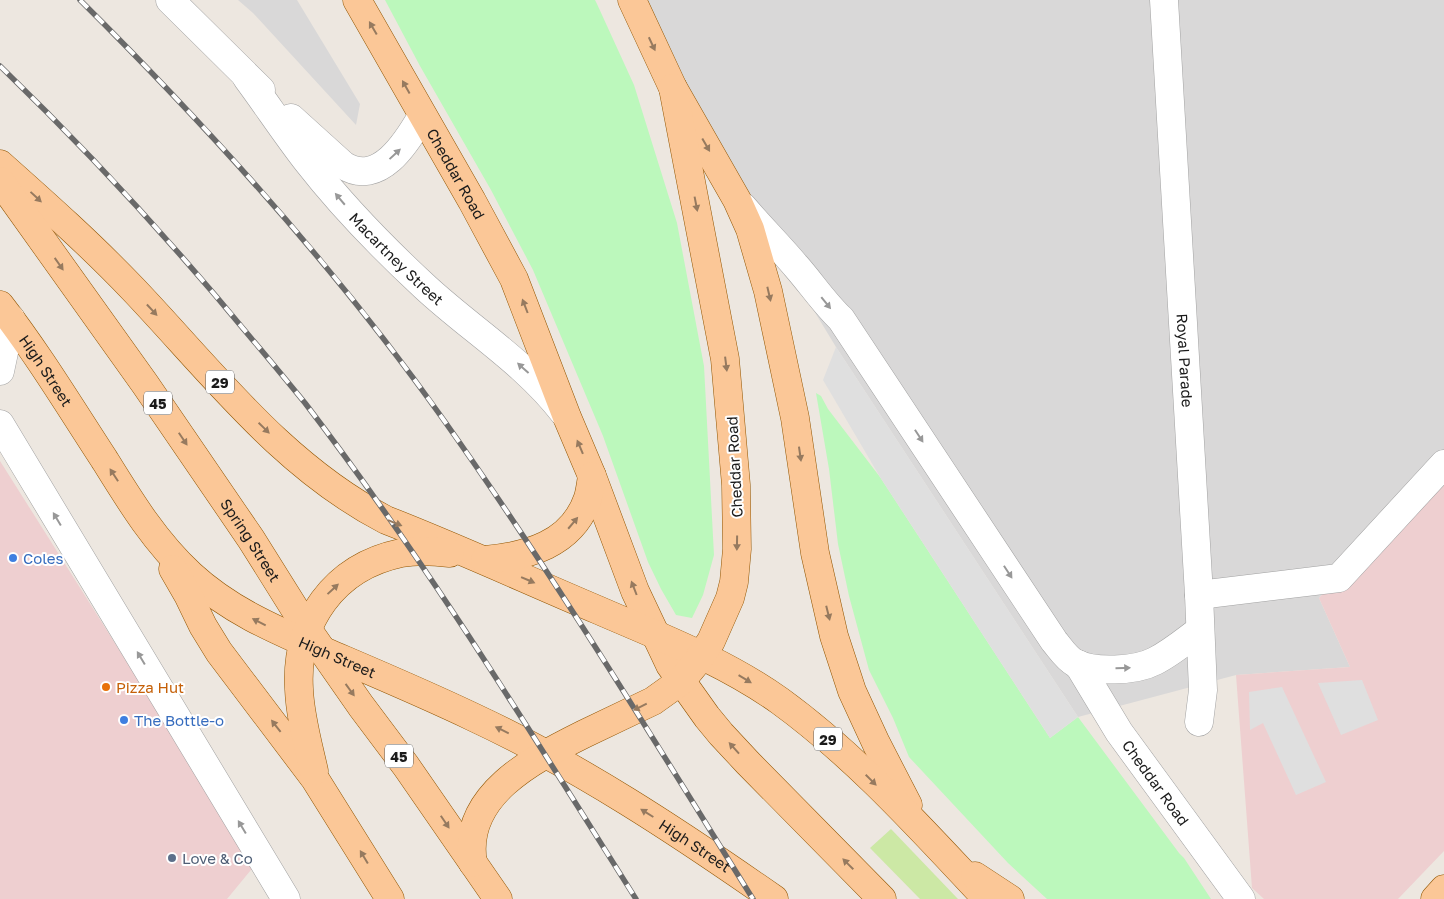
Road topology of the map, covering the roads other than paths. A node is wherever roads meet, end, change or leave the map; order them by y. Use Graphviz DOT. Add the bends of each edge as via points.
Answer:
graph roads {
  1 [pos="170,0"];
  2 [pos="357,0"];
  3 [pos="632,0"];
  4 [pos="1164,0"];
  5 [pos="247,78"];
  6 [pos="673,88"];
  7 [pos="422,116"];
  8 [pos="0,164"];
  9 [pos="0,181"];
  10 [pos="737,200"];
  11 [pos="5,312"];
  12 [pos="0,372"];
  13 [pos="567,417"];
  14 [pos="0,424"];
  15 [pos="1444,464"];
  16 [pos="592,476"];
  17 [pos="140,516"];
  18 [pos="477,558"];
  19 [pos="1199,595"];
  20 [pos="1200,630"];
  21 [pos="653,633"];
  22 [pos="311,641"];
  23 [pos="702,655"];
  24 [pos="1078,664"];
  25 [pos="680,681"];
  26 [pos="1199,722"];
  27 [pos="544,754"];
  28 [pos="316,779"];
  29 [pos="943,852"];
  30 [pos="473,863"];
  31 [pos="1444,890"];
  32 [pos="282,897"];
  33 [pos="390,899"];
  34 [pos="498,899"];
  35 [pos="774,899"];
  36 [pos="882,899"];
  37 [pos="987,899"];
  38 [pos="1010,899"];
  39 [pos="1241,899"];
  40 [pos="1435,899"];
  1 -- 5 [label="street, Macartney Street"];
  7 -- 2 [label="main road, Cheddar Road, one-way"];
  3 -- 6 [label="main road, Cheddar Road, one-way"];
  4 -- 19 [label="street, Royal Parade"];
  5 -- 7 [label="street, Macartney Street, one-way" via="336,160 356,172 378,167 394,156"];
  13 -- 5 [label="street, Macartney Street, one-way" via="527,372 440,301 361,225 308,161"];
  6 -- 10 [label="main road, Cheddar Road, one-way"];
  6 -- 23 [label="main road, Cheddar Road, one-way" via="725,360 736,484 734,582 728,605"];
  13 -- 7 [label="main road, Cheddar Road, one-way" via="514,279"];
  8 -- 18 [label="main road, 29, one-way" via="97,253 249,414 308,470 372,512"];
  9 -- 22 [label="main road, Spring Street / 45, one-way" via="251,539"];
  10 -- 24 [label="street, Cheddar Road, one-way" via="841,319 1054,640"];
  10 -- 29 [label="main road, Cheddar Road, one-way" via="750,229 768,291 795,418 814,553 834,636 852,691 876,743 906,802"];
  11 -- 12 [label="street"];
  17 -- 11 [label="main road, High Street, one-way"];
  16 -- 13 [label="main road, Cheddar Road, one-way"];
  32 -- 14 [label="street, one-way"];
  15 -- 19 [label="street" via="1339,578"];
  18 -- 16 [label="main road, one-way" via="525,554 556,540 578,517 587,500"];
  21 -- 16 [label="main road, Cheddar Road, one-way"];
  22 -- 17 [label="main road, High Street, one-way" via="248,616 223,601 177,562"];
  28 -- 17 [label="main road, one-way" via="219,652 179,578"];
  18 -- 21 [label="main road, 29, one-way"];
  22 -- 18 [label="main road, one-way" via="320,604 332,589 375,562 410,552"];
  19 -- 20 [label="street, Royal Parade"];
  24 -- 20 [label="street, one-way" via="1106,669 1140,667"];
  20 -- 26 [label="street, Royal Parade" via="1203,690"];
  21 -- 23 [label="main road, 29"];
  21 -- 25 [label="main road"];
  27 -- 22 [label="main road, High Street, one-way" via="514,736"];
  22 -- 28 [label="main road" via="299,668 299,689"];
  22 -- 30 [label="main road, Spring Street / 45, one-way" via="406,766"];
  23 -- 25 [label="main road, Cheddar Road"];
  23 -- 29 [label="main road, 29, one-way" via="770,695 807,722 845,754"];
  24 -- 39 [label="street, Cheddar Road" via="1119,732"];
  25 -- 27 [label="main road, Cheddar Road, one-way" via="653,701"];
  36 -- 25 [label="main road, one-way" via="748,763"];
  27 -- 30 [label="main road, Cheddar Road" via="514,774 491,798 472,836"];
  35 -- 27 [label="main road, High Street, one-way" via="616,794"];
  33 -- 28 [label="main road, one-way"];
  29 -- 37 [label="main road, 29"];
  29 -- 38 [label="main road"];
  30 -- 34 [label="main road, Spring Street / 45"];
  31 -- 40 [label="main road"];
}
